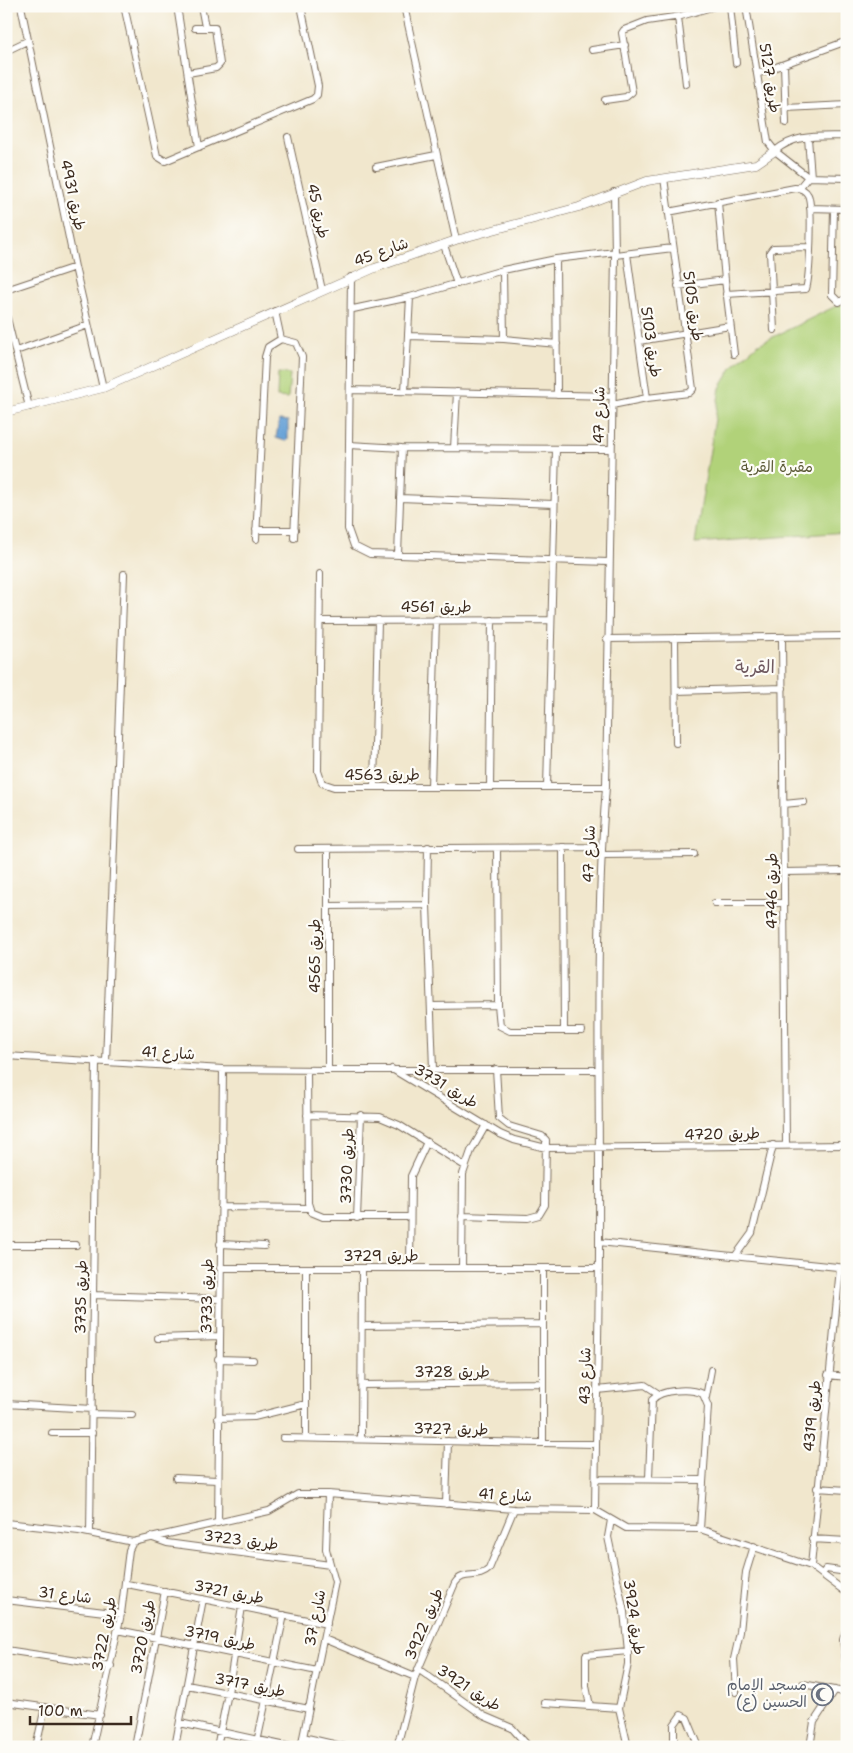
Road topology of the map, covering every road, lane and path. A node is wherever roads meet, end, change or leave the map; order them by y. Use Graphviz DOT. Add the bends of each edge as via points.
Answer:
graph roads {
  1 [pos="21,6"];
  2 [pos="126,6"];
  3 [pos="178,6"];
  4 [pos="202,6"];
  5 [pos="301,6"];
  6 [pos="404,6"];
  7 [pos="715,6"];
  8 [pos="730,6"];
  9 [pos="746,6"];
  10 [pos="678,16"];
  11 [pos="205,27"];
  12 [pos="194,28"];
  13 [pos="27,40"];
  14 [pos="847,40"];
  15 [pos="625,45"];
  16 [pos="592,50"];
  17 [pos="6,51"];
  18 [pos="736,62"];
  19 [pos="784,65"];
  20 [pos="188,73"];
  21 [pos="757,74"];
  22 [pos="686,84"];
  23 [pos="605,100"];
  24 [pos="847,105"];
  25 [pos="786,108"];
  26 [pos="786,123"];
  27 [pos="847,136"];
  28 [pos="288,137"];
  29 [pos="808,138"];
  30 [pos="199,147"];
  31 [pos="775,151"];
  32 [pos="436,155"];
  33 [pos="376,168"];
  34 [pos="809,177"];
  35 [pos="664,178"];
  36 [pos="847,178"];
  37 [pos="799,188"];
  38 [pos="614,192"];
  39 [pos="718,202"];
  40 [pos="810,208"];
  41 [pos="834,209"];
  42 [pos="847,209"];
  43 [pos="668,212"];
  44 [pos="456,240"];
  45 [pos="444,244"];
  46 [pos="809,247"];
  47 [pos="673,248"];
  48 [pos="615,253"];
  49 [pos="627,254"];
  50 [pos="556,259"];
  51 [pos="75,267"];
  52 [pos="503,270"];
  53 [pos="352,277"];
  54 [pos="725,280"];
  55 [pos="457,284"];
  56 [pos="678,286"];
  57 [pos="6,290"];
  58 [pos="322,290"];
  59 [pos="772,292"];
  60 [pos="726,294"];
  61 [pos="410,297"];
  62 [pos="847,298"];
  63 [pos="353,310"];
  64 [pos="275,311"];
  65 [pos="6,314"];
  66 [pos="88,325"];
  67 [pos="730,326"];
  68 [pos="774,330"];
  69 [pos="684,334"];
  70 [pos="409,336"];
  71 [pos="281,339"];
  72 [pos="504,339"];
  73 [pos="639,341"];
  74 [pos="557,344"];
  75 [pos="16,351"];
  76 [pos="734,354"];
  77 [pos="103,388"];
  78 [pos="350,390"];
  79 [pos="405,391"];
  80 [pos="456,392"];
  81 [pos="557,395"];
  82 [pos="612,396"];
  83 [pos="647,398"];
  84 [pos="612,405"];
  85 [pos="29,407"];
  86 [pos="6,412"];
  87 [pos="349,445"];
  88 [pos="402,448"];
  89 [pos="454,448"];
  90 [pos="556,449"];
  91 [pos="611,449"];
  92 [pos="400,498"];
  93 [pos="554,504"];
  94 [pos="256,530"];
  95 [pos="295,530"];
  96 [pos="294,538"];
  97 [pos="256,539"];
  98 [pos="398,555"];
  99 [pos="552,559"];
  100 [pos="608,562"];
  101 [pos="124,574"];
  102 [pos="320,574"];
  103 [pos="436,619"];
  104 [pos="321,620"];
  105 [pos="378,620"];
  106 [pos="492,620"];
  107 [pos="551,620"];
  108 [pos="847,636"];
  109 [pos="782,637"];
  110 [pos="675,638"];
  111 [pos="607,639"];
  112 [pos="782,688"];
  113 [pos="676,691"];
  114 [pos="676,744"];
  115 [pos="374,787"];
  116 [pos="431,787"];
  117 [pos="490,787"];
  118 [pos="547,787"];
  119 [pos="606,787"];
  120 [pos="804,802"];
  121 [pos="784,804"];
  122 [pos="428,847"];
  123 [pos="563,847"];
  124 [pos="601,847"];
  125 [pos="497,848"];
  126 [pos="298,849"];
  127 [pos="328,849"];
  128 [pos="694,854"];
  129 [pos="601,855"];
  130 [pos="847,871"];
  131 [pos="784,872"];
  132 [pos="715,903"];
  133 [pos="784,903"];
  134 [pos="328,906"];
  135 [pos="427,906"];
  136 [pos="498,1005"];
  137 [pos="432,1006"];
  138 [pos="564,1031"];
  139 [pos="582,1031"];
  140 [pos="6,1056"];
  141 [pos="96,1061"];
  142 [pos="106,1062"];
  143 [pos="328,1067"];
  144 [pos="223,1069"];
  145 [pos="392,1069"];
  146 [pos="433,1069"];
  147 [pos="496,1069"];
  148 [pos="598,1070"];
  149 [pos="307,1071"];
  150 [pos="307,1115"];
  151 [pos="361,1115"];
  152 [pos="486,1125"];
  153 [pos="427,1142"];
  154 [pos="773,1145"];
  155 [pos="786,1145"];
  156 [pos="847,1145"];
  157 [pos="546,1148"];
  158 [pos="598,1149"];
  159 [pos="465,1166"];
  160 [pos="220,1207"];
  161 [pos="309,1208"];
  162 [pos="462,1216"];
  163 [pos="409,1217"];
  164 [pos="357,1218"];
  165 [pos="600,1242"];
  166 [pos="220,1244"];
  167 [pos="6,1245"];
  168 [pos="76,1245"];
  169 [pos="264,1246"];
  170 [pos="736,1255"];
  171 [pos="220,1268"];
  172 [pos="306,1268"];
  173 [pos="362,1268"];
  174 [pos="410,1268"];
  175 [pos="462,1268"];
  176 [pos="543,1268"];
  177 [pos="599,1268"];
  178 [pos="843,1268"];
  179 [pos="93,1295"];
  180 [pos="219,1299"];
  181 [pos="543,1324"];
  182 [pos="362,1326"];
  183 [pos="219,1336"];
  184 [pos="158,1338"];
  185 [pos="218,1360"];
  186 [pos="253,1360"];
  187 [pos="711,1370"];
  188 [pos="828,1375"];
  189 [pos="847,1377"];
  190 [pos="543,1383"];
  191 [pos="362,1385"];
  192 [pos="598,1390"];
  193 [pos="659,1394"];
  194 [pos="706,1397"];
  195 [pos="6,1404"];
  196 [pos="306,1404"];
  197 [pos="92,1412"];
  198 [pos="132,1415"];
  199 [pos="218,1418"];
  200 [pos="52,1433"];
  201 [pos="92,1433"];
  202 [pos="283,1438"];
  203 [pos="306,1438"];
  204 [pos="362,1440"];
  205 [pos="448,1441"];
  206 [pos="543,1443"];
  207 [pos="596,1444"];
  208 [pos="176,1478"];
  209 [pos="650,1478"];
  210 [pos="595,1479"];
  211 [pos="217,1480"];
  212 [pos="703,1480"];
  213 [pos="817,1488"];
  214 [pos="847,1490"];
  215 [pos="328,1494"];
  216 [pos="446,1504"];
  217 [pos="514,1509"];
  218 [pos="595,1510"];
  219 [pos="612,1520"];
  220 [pos="6,1523"];
  221 [pos="218,1523"];
  222 [pos="700,1529"];
  223 [pos="90,1533"];
  224 [pos="150,1537"];
  225 [pos="812,1539"];
  226 [pos="847,1541"];
  227 [pos="133,1542"];
  228 [pos="754,1546"];
  229 [pos="330,1565"];
  230 [pos="811,1566"];
  231 [pos="847,1572"];
  232 [pos="822,1574"];
  233 [pos="127,1584"];
  234 [pos="164,1591"];
  235 [pos="847,1593"];
  236 [pos="203,1599"];
  237 [pos="6,1600"];
  238 [pos="242,1607"];
  239 [pos="122,1614"];
  240 [pos="284,1615"];
  241 [pos="327,1624"];
  242 [pos="847,1626"];
  243 [pos="118,1630"];
  244 [pos="156,1638"];
  245 [pos="324,1639"];
  246 [pos="194,1646"];
  247 [pos="6,1650"];
  248 [pos="628,1651"];
  249 [pos="235,1654"];
  250 [pos="274,1662"];
  251 [pos="111,1666"];
  252 [pos="418,1669"];
  253 [pos="847,1670"];
  254 [pos="317,1671"];
  255 [pos="415,1677"];
  256 [pos="803,1684"];
  257 [pos="187,1685"];
  258 [pos="835,1690"];
  259 [pos="736,1692"];
  260 [pos="228,1693"];
  261 [pos="847,1695"];
  262 [pos="266,1701"];
  263 [pos="6,1702"];
  264 [pos="545,1703"];
  265 [pos="590,1706"];
  266 [pos="45,1707"];
  267 [pos="620,1708"];
  268 [pos="309,1709"];
  269 [pos="100,1715"];
  270 [pos="180,1723"];
  271 [pos="221,1732"];
  272 [pos="303,1736"];
  273 [pos="257,1743"];
  274 [pos="36,1747"];
  275 [pos="92,1747"];
  276 [pos="135,1747"];
  277 [pos="175,1747"];
  278 [pos="217,1747"];
  279 [pos="291,1747"];
  280 [pos="301,1747"];
  281 [pos="346,1747"];
  282 [pos="397,1747"];
  283 [pos="529,1747"];
  284 [pos="628,1747"];
  285 [pos="674,1747"];
  286 [pos="699,1747"];
  287 [pos="810,1747"];
  1 -- 13 [label="street, طريق 4931"];
  2 -- 30 [label="street" via="124,10 157,156 165,161"];
  3 -- 20 [label="street"];
  4 -- 11 [label="street"];
  5 -- 30 [label="street" via="318,86 317,95"];
  6 -- 32 [label="street"];
  7 -- 10 [label="street"];
  8 -- 18 [label="street"];
  9 -- 21 [label="street, طريق 5127"];
  10 -- 15 [label="street" via="647,21 624,30"];
  10 -- 22 [label="street"];
  11 -- 12 [label="street"];
  11 -- 20 [label="street" via="215,28 220,64 216,68"];
  13 -- 17 [label="street"];
  13 -- 51 [label="street, طريق 4931"];
  14 -- 19 [label="street"];
  15 -- 16 [label="street"];
  15 -- 23 [label="street" via="632,92 626,97"];
  19 -- 21 [label="street"];
  19 -- 25 [label="street"];
  20 -- 30 [label="street"];
  21 -- 31 [label="street, طريق 5127" via="768,142"];
  24 -- 25 [label="street"];
  25 -- 26 [label="street"];
  27 -- 29 [label="street"];
  28 -- 58 [label="street, طريق 45"];
  29 -- 31 [label="street" via="788,141"];
  29 -- 34 [label="street"];
  31 -- 34 [label="street"];
  31 -- 35 [label="street, شارع 45" via="756,164"];
  32 -- 33 [label="street"];
  32 -- 44 [label="street"];
  34 -- 36 [label="street"];
  34 -- 37 [label="street"];
  35 -- 38 [label="street, شارع 45"];
  35 -- 43 [label="street, طريق 5105"];
  37 -- 39 [label="street"];
  37 -- 40 [label="street" via="807,193"];
  38 -- 44 [label="street, شارع 45" via="578,207"];
  38 -- 48 [label="street, شارع 47"];
  39 -- 43 [label="street"];
  39 -- 54 [label="street"];
  40 -- 41 [label="street"];
  40 -- 46 [label="street"];
  41 -- 42 [label="street"];
  41 -- 62 [label="street" via="832,296 839,302"];
  43 -- 47 [label="street, طريق 5105"];
  44 -- 45 [label="street, شارع 45"];
  45 -- 53 [label="street, شارع 45"];
  45 -- 55 [label="street"];
  46 -- 59 [label="street" via="806,289"];
  46 -- 59 [label="street" via="771,250"];
  47 -- 49 [label="street"];
  47 -- 56 [label="street, طريق 5105"];
  48 -- 49 [label="street"];
  48 -- 50 [label="street"];
  48 -- 82 [label="street, شارع 47"];
  49 -- 73 [label="street, طريق 5103"];
  50 -- 52 [label="street"];
  50 -- 74 [label="street"];
  51 -- 57 [label="street"];
  51 -- 66 [label="street, طريق 4931"];
  52 -- 55 [label="street"];
  52 -- 72 [label="street"];
  53 -- 58 [label="street, شارع 45"];
  53 -- 63 [label="street"];
  54 -- 56 [label="street"];
  54 -- 60 [label="street"];
  55 -- 61 [label="street"];
  56 -- 69 [label="street, طريق 5105"];
  58 -- 64 [label="street, شارع 45"];
  59 -- 60 [label="street"];
  59 -- 68 [label="street"];
  60 -- 67 [label="street"];
  61 -- 63 [label="street"];
  61 -- 70 [label="street"];
  63 -- 78 [label="street"];
  64 -- 71 [label="street"];
  64 -- 77 [label="street, شارع 45"];
  65 -- 75 [label="street"];
  66 -- 75 [label="street"];
  66 -- 77 [label="street, طريق 4931"];
  67 -- 69 [label="street"];
  67 -- 76 [label="street"];
  69 -- 73 [label="street"];
  69 -- 83 [label="street, طريق 5105" via="692,392"];
  70 -- 72 [label="street"];
  70 -- 79 [label="street"];
  71 -- 94 [label="street" via="268,347 265,357"];
  71 -- 95 [label="street" via="296,343 302,357"];
  72 -- 74 [label="street"];
  73 -- 83 [label="street, طريق 5103"];
  74 -- 81 [label="street"];
  75 -- 85 [label="street"];
  77 -- 85 [label="street, شارع 45"];
  78 -- 79 [label="street"];
  78 -- 87 [label="street"];
  79 -- 80 [label="street"];
  80 -- 81 [label="street"];
  80 -- 89 [label="street"];
  81 -- 82 [label="street"];
  82 -- 84 [label="street, شارع 47"];
  83 -- 84 [label="street, طريق 5103"];
  84 -- 91 [label="street, شارع 47"];
  85 -- 86 [label="street, شارع 45"];
  87 -- 88 [label="street"];
  87 -- 98 [label="street" via="350,541 364,553"];
  88 -- 89 [label="street"];
  88 -- 92 [label="street"];
  89 -- 90 [label="street"];
  90 -- 91 [label="street"];
  90 -- 93 [label="street"];
  91 -- 100 [label="street, شارع 47"];
  92 -- 93 [label="street"];
  92 -- 98 [label="street"];
  93 -- 99 [label="street"];
  94 -- 95 [label="street"];
  94 -- 97 [label="street"];
  95 -- 96 [label="street"];
  98 -- 99 [label="street"];
  99 -- 100 [label="street"];
  99 -- 107 [label="street"];
  100 -- 111 [label="street, شارع 47"];
  101 -- 142 [label="street"];
  102 -- 104 [label="street"];
  103 -- 105 [label="street, طريق 4561"];
  103 -- 106 [label="street, طريق 4561"];
  103 -- 116 [label="street"];
  104 -- 105 [label="street, طريق 4561"];
  104 -- 115 [label="street, طريق 4563" via="319,778 322,783 334,787"];
  105 -- 115 [label="street"];
  106 -- 107 [label="street, طريق 4561"];
  106 -- 117 [label="street"];
  107 -- 118 [label="street"];
  108 -- 109 [label="street"];
  109 -- 110 [label="street"];
  109 -- 112 [label="street, طريق 4746"];
  110 -- 111 [label="street"];
  110 -- 113 [label="street"];
  111 -- 119 [label="street, شارع 47"];
  112 -- 113 [label="street"];
  112 -- 121 [label="street, طريق 4746"];
  113 -- 114 [label="street"];
  115 -- 116 [label="street, طريق 4563"];
  116 -- 117 [label="street, طريق 4563"];
  117 -- 118 [label="street, طريق 4563"];
  118 -- 119 [label="street, طريق 4563"];
  119 -- 124 [label="street, شارع 47"];
  120 -- 121 [label="street"];
  121 -- 131 [label="street, طريق 4746"];
  122 -- 125 [label="street"];
  122 -- 127 [label="street"];
  122 -- 135 [label="street"];
  123 -- 124 [label="street"];
  123 -- 125 [label="street"];
  123 -- 138 [label="street"];
  124 -- 129 [label="street, شارع 47"];
  125 -- 136 [label="street"];
  126 -- 127 [label="street"];
  127 -- 134 [label="street, طريق 4565"];
  128 -- 129 [label="street"];
  129 -- 148 [label="street, شارع 47"];
  130 -- 131 [label="street"];
  131 -- 133 [label="street, طريق 4746"];
  132 -- 133 [label="street"];
  133 -- 155 [label="street, طريق 4746"];
  134 -- 135 [label="street"];
  134 -- 143 [label="street, طريق 4565"];
  135 -- 137 [label="street"];
  136 -- 137 [label="street"];
  136 -- 138 [label="street" via="503,1030"];
  137 -- 146 [label="street"];
  138 -- 139 [label="street"];
  140 -- 141 [label="street, شارع 41"];
  141 -- 142 [label="street, شارع 41"];
  141 -- 179 [label="street, طريق 3735"];
  142 -- 144 [label="street, شارع 41"];
  143 -- 145 [label="street, شارع 41"];
  143 -- 149 [label="street, شارع 41"];
  144 -- 149 [label="street, شارع 41"];
  144 -- 160 [label="street, طريق 3733"];
  145 -- 146 [label="street, شارع 41"];
  145 -- 152 [label="street, طريق 3731"];
  146 -- 147 [label="street, شارع 41"];
  147 -- 148 [label="street, شارع 41"];
  147 -- 157 [label="street" via="499,1118 505,1125 542,1136 546,1140"];
  148 -- 158 [label="street, شارع 43"];
  149 -- 150 [label="street"];
  150 -- 151 [label="street, طريق 3730"];
  150 -- 161 [label="street"];
  151 -- 153 [label="street, طريق 3730" via="390,1120"];
  151 -- 164 [label="street, طريق 3730"];
  152 -- 157 [label="street, طريق 3731" via="514,1140"];
  152 -- 159 [label="street, طريق 3731"];
  153 -- 159 [label="street, طريق 3730"];
  153 -- 163 [label="street" via="411,1176"];
  154 -- 155 [label="street, طريق 4720"];
  154 -- 158 [label="street, طريق 4720"];
  154 -- 170 [label="street" via="752,1233"];
  155 -- 156 [label="street, طريق 4720"];
  157 -- 158 [label="street, طريق 3731"];
  157 -- 162 [label="street" via="545,1205 539,1215 528,1218"];
  158 -- 165 [label="street, شارع 43"];
  159 -- 162 [label="street, طريق 3731"];
  160 -- 161 [label="street"];
  160 -- 166 [label="street, طريق 3733"];
  161 -- 164 [label="street, طريق 3730" via="318,1217"];
  162 -- 175 [label="street, طريق 3731"];
  163 -- 164 [label="street, طريق 3730"];
  163 -- 174 [label="street"];
  165 -- 170 [label="street"];
  165 -- 177 [label="street, شارع 43"];
  166 -- 169 [label="street"];
  166 -- 171 [label="street, طريق 3733"];
  167 -- 168 [label="street"];
  170 -- 178 [label="street"];
  171 -- 172 [label="street, طريق 3729"];
  171 -- 180 [label="street, طريق 3733"];
  172 -- 173 [label="street, طريق 3729"];
  172 -- 196 [label="street"];
  173 -- 174 [label="street, طريق 3729"];
  173 -- 182 [label="street"];
  174 -- 175 [label="street, طريق 3729"];
  175 -- 176 [label="street, طريق 3729"];
  176 -- 177 [label="street, طريق 3729"];
  176 -- 181 [label="street"];
  177 -- 192 [label="street, شارع 43"];
  178 -- 188 [label="street, طريق 4319"];
  179 -- 180 [label="street"];
  179 -- 197 [label="street, طريق 3735"];
  180 -- 183 [label="street, طريق 3733"];
  181 -- 182 [label="street"];
  181 -- 190 [label="street"];
  182 -- 191 [label="street"];
  183 -- 184 [label="street"];
  183 -- 185 [label="street, طريق 3733"];
  185 -- 186 [label="street"];
  185 -- 199 [label="street, طريق 3733"];
  187 -- 194 [label="street"];
  188 -- 189 [label="street"];
  188 -- 213 [label="street, طريق 4319"];
  190 -- 191 [label="street, طريق 3728"];
  190 -- 206 [label="street"];
  191 -- 204 [label="street"];
  192 -- 193 [label="street" via="645,1385"];
  192 -- 207 [label="street, شارع 43"];
  193 -- 194 [label="street" via="699,1392"];
  193 -- 209 [label="street" via="651,1404"];
  194 -- 212 [label="street"];
  195 -- 197 [label="street"];
  196 -- 199 [label="street" via="254,1417"];
  196 -- 203 [label="street"];
  197 -- 198 [label="street"];
  197 -- 201 [label="street, طريق 3735"];
  199 -- 211 [label="street, طريق 3733"];
  200 -- 201 [label="street"];
  201 -- 223 [label="street, طريق 3735"];
  202 -- 203 [label="street, طريق 3727"];
  203 -- 204 [label="street, طريق 3727"];
  204 -- 205 [label="street, طريق 3727"];
  205 -- 206 [label="street, طريق 3727"];
  205 -- 216 [label="street"];
  206 -- 207 [label="street, طريق 3727"];
  207 -- 210 [label="street, شارع 43"];
  208 -- 211 [label="street"];
  209 -- 210 [label="street"];
  209 -- 212 [label="street"];
  210 -- 218 [label="street, شارع 43"];
  211 -- 221 [label="street, طريق 3733"];
  212 -- 222 [label="street"];
  213 -- 214 [label="street"];
  213 -- 225 [label="street, طريق 4319"];
  215 -- 216 [label="street, شارع 41"];
  215 -- 221 [label="street, شارع 41" via="298,1494 269,1511"];
  215 -- 229 [label="street, شارع 37" via="326,1550"];
  216 -- 217 [label="street, شارع 41"];
  217 -- 218 [label="street, شارع 41"];
  217 -- 252 [label="street, طريق 3922" via="488,1569 482,1574 457,1580"];
  218 -- 219 [label="street, شارع 41"];
  219 -- 222 [label="street, شارع 41" via="631,1529"];
  219 -- 248 [label="street, طريق 3924" via="608,1537 624,1612"];
  220 -- 223 [label="street"];
  221 -- 224 [label="street, شارع 41"];
  222 -- 228 [label="street, شارع 41"];
  223 -- 227 [label="street"];
  224 -- 227 [label="street"];
  224 -- 229 [label="street, طريق 3723" via="166,1543"];
  225 -- 226 [label="street"];
  225 -- 230 [label="street, طريق 4319"];
  227 -- 233 [label="street, طريق 3722"];
  228 -- 230 [label="street, شارع 41"];
  228 -- 259 [label="street" via="746,1572 734,1659"];
  229 -- 241 [label="street, شارع 37" via="335,1582"];
  230 -- 232 [label="street, شارع 41"];
  231 -- 232 [label="street" via="826,1569"];
  232 -- 235 [label="street, شارع 41"];
  233 -- 234 [label="street, طريق 3721"];
  233 -- 239 [label="street, طريق 3722"];
  234 -- 236 [label="street, طريق 3721"];
  234 -- 244 [label="street, طريق 3720"];
  236 -- 238 [label="street, طريق 3721"];
  236 -- 246 [label="street"];
  237 -- 239 [label="street, شارع 31"];
  238 -- 240 [label="street, طريق 3721"];
  238 -- 249 [label="street"];
  239 -- 243 [label="street, طريق 3722"];
  240 -- 241 [label="street, طريق 3721"];
  240 -- 250 [label="street"];
  241 -- 245 [label="street, شارع 37"];
  242 -- 253 [label="street" via="843,1640"];
  243 -- 244 [label="street, طريق 3719"];
  243 -- 251 [label="street, طريق 3722"];
  244 -- 246 [label="street, طريق 3719"];
  244 -- 276 [label="street, طريق 3720"];
  245 -- 254 [label="street, شارع 37"];
  245 -- 255 [label="street, طريق 3921"];
  246 -- 249 [label="street, طريق 3719"];
  246 -- 257 [label="street"];
  247 -- 251 [label="street"];
  248 -- 265 [label="street" via="586,1655"];
  248 -- 267 [label="street, طريق 3924"];
  249 -- 250 [label="street, طريق 3719"];
  249 -- 260 [label="street"];
  250 -- 254 [label="street, طريق 3719"];
  250 -- 262 [label="street"];
  251 -- 269 [label="street, طريق 3722"];
  252 -- 255 [label="street, طريق 3922"];
  252 -- 283 [label="street, طريق 3921" via="484,1716 512,1728"];
  254 -- 268 [label="street, شارع 37"];
  255 -- 282 [label="street, طريق 3922"];
  256 -- 258 [label="street"];
  257 -- 260 [label="street, طريق 3717"];
  257 -- 270 [label="street"];
  258 -- 261 [label="street"];
  258 -- 287 [label="street" via="814,1722"];
  260 -- 262 [label="street, طريق 3717"];
  260 -- 271 [label="street"];
  262 -- 268 [label="street, طريق 3717"];
  262 -- 273 [label="street"];
  263 -- 266 [label="street"];
  264 -- 265 [label="street"];
  265 -- 267 [label="street"];
  266 -- 269 [label="street"];
  266 -- 274 [label="street"];
  267 -- 284 [label="street, طريق 3924"];
  268 -- 272 [label="street, شارع 37"];
  269 -- 275 [label="street, طريق 3722"];
  270 -- 271 [label="street"];
  270 -- 277 [label="street"];
  271 -- 273 [label="street"];
  271 -- 278 [label="street"];
  272 -- 280 [label="street, شارع 37"];
  272 -- 281 [label="street"];
  273 -- 279 [label="street"];
  285 -- 286 [label="street" via="674,1726 681,1715 687,1718"];
}
